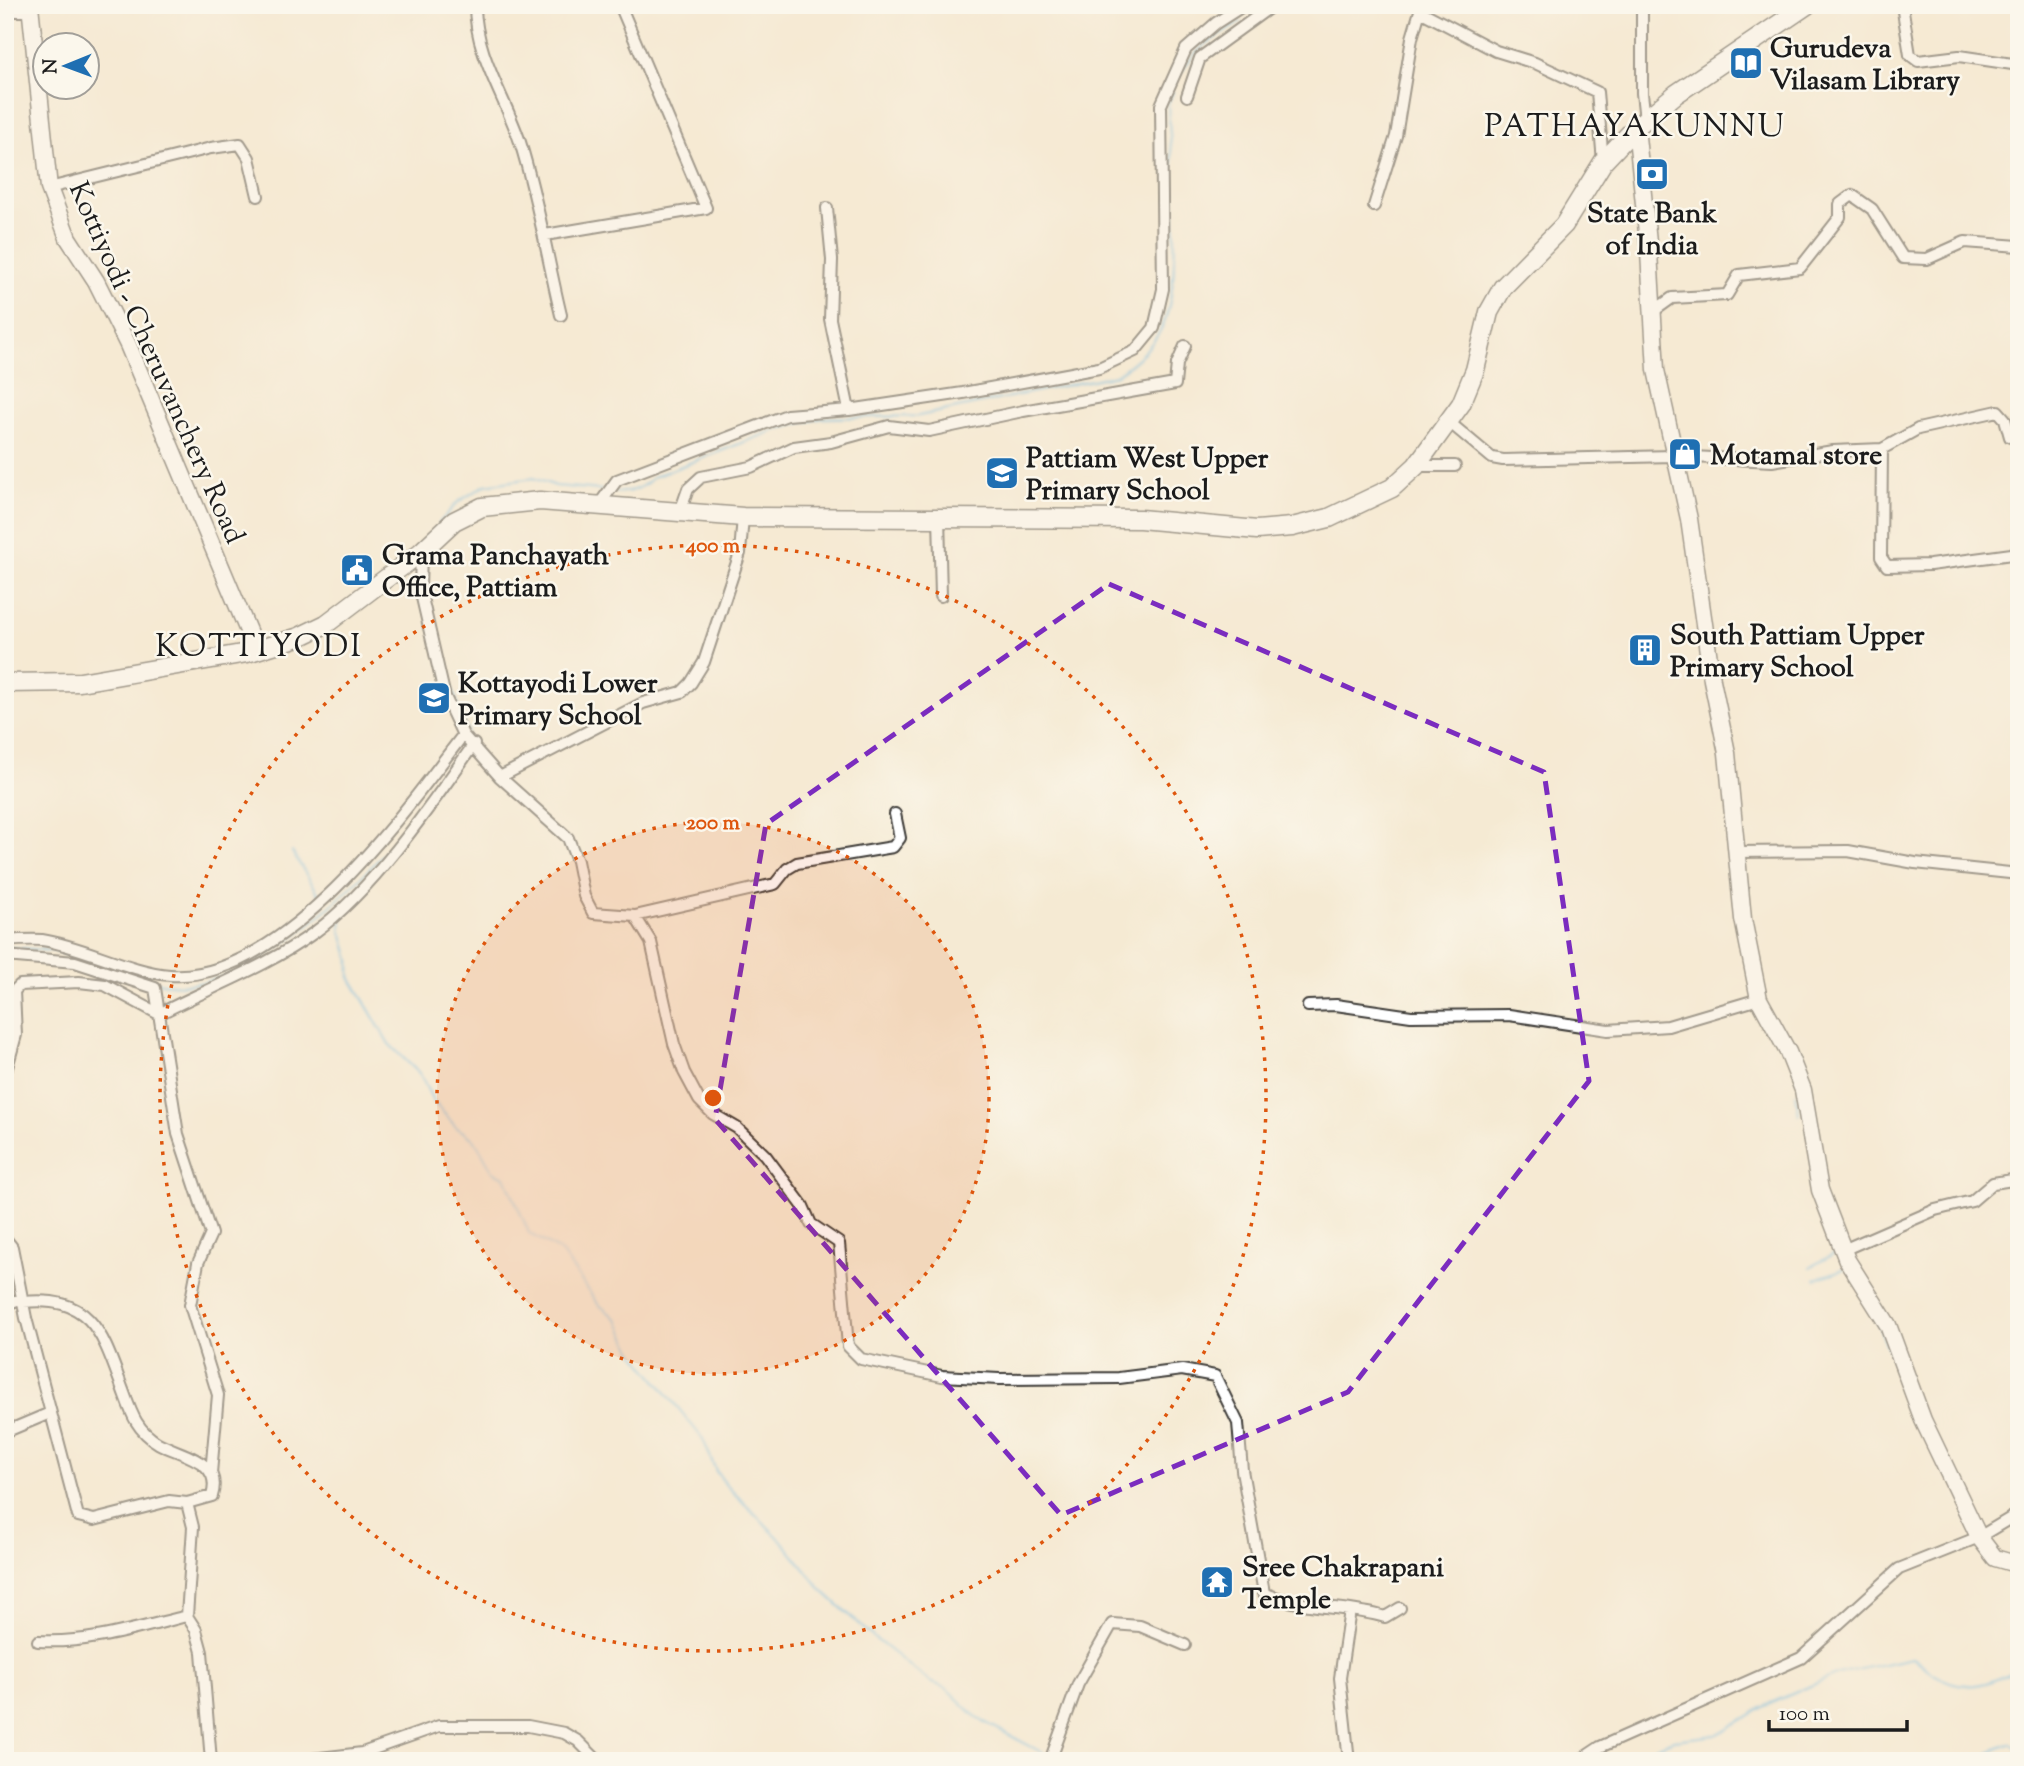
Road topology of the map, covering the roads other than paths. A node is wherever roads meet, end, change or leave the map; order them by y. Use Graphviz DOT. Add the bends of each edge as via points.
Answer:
graph roads {
  1 [pos="475,5"];
  2 [pos="620,5"];
  3 [pos="1244,5"];
  4 [pos="1273,5"];
  5 [pos="1807,5"];
  6 [pos="1902,5"];
  7 [pos="30,8"];
  8 [pos="1420,8"];
  9 [pos="1643,8"];
  10 [pos="5,10"];
  11 [pos="2019,65"];
  12 [pos="1187,96"];
  13 [pos="1641,123"];
  14 [pos="1603,162"];
  15 [pos="49,188"];
  16 [pos="258,196"];
  17 [pos="1374,206"];
  18 [pos="827,208"];
  19 [pos="545,235"];
  20 [pos="2019,246"];
  21 [pos="1651,313"];
  22 [pos="561,315"];
  23 [pos="1185,346"];
  24 [pos="849,410"];
  25 [pos="1449,422"];
  26 [pos="2019,439"];
  27 [pos="1882,449"];
  28 [pos="1673,456"];
  29 [pos="1416,466"];
  30 [pos="1455,466"];
  31 [pos="597,506"];
  32 [pos="680,512"];
  33 [pos="940,516"];
  34 [pos="743,517"];
  35 [pos="421,552"];
  36 [pos="2019,553"];
  37 [pos="941,596"];
  38 [pos="256,650"];
  39 [pos="5,683"];
  40 [pos="463,735"];
  41 [pos="474,744"];
  42 [pos="500,777"];
  43 [pos="895,814"];
  44 [pos="1735,852"];
  45 [pos="2019,874"];
  46 [pos="635,916"];
  47 [pos="5,940"];
  48 [pos="5,956"];
  49 [pos="1759,999"];
  50 [pos="1308,1006"];
  51 [pos="159,1014"];
  52 [pos="5,1075"];
  53 [pos="2019,1179"];
  54 [pos="5,1238"];
  55 [pos="1843,1250"];
  56 [pos="22,1300"];
  57 [pos="5,1305"];
  58 [pos="50,1413"];
  59 [pos="5,1433"];
  60 [pos="211,1473"];
  61 [pos="187,1503"];
  62 [pos="2019,1513"];
  63 [pos="1979,1536"];
  64 [pos="2019,1565"];
  65 [pos="1400,1608"];
  66 [pos="1350,1610"];
  67 [pos="187,1616"];
  68 [pos="38,1641"];
  69 [pos="1185,1645"];
  70 [pos="211,1761"];
  71 [pos="295,1761"];
  72 [pos="597,1761"];
  73 [pos="1049,1761"];
  74 [pos="1349,1761"];
  75 [pos="1580,1761"];
  1 -- 19 [label="street" via="475,30 520,142"];
  2 -- 19 [label="street" via="706,208"];
  3 -- 24 [label="street" via="1186,49 1161,105 1163,289 1154,328 1135,351 1100,368"];
  4 -- 12 [label="street" via="1200,58"];
  5 -- 13 [label="main road"];
  6 -- 11 [label="street" via="1906,44 1918,61 1959,56"];
  7 -- 10 [label="street"];
  7 -- 15 [label="main road, Kottiyodi - Cheruvanchery Road"];
  8 -- 14 [label="street" via="1496,51 1535,63 1597,92"];
  8 -- 17 [label="street" via="1396,136"];
  9 -- 13 [label="street"];
  13 -- 14 [label="main road"];
  13 -- 21 [label="main road"];
  14 -- 25 [label="main road" via="1564,225 1503,287 1489,313 1475,370"];
  15 -- 16 [label="street" via="240,144"];
  15 -- 38 [label="main road, Kottiyodi - Cheruvanchery Road" via="68,238 128,345"];
  18 -- 24 [label="street" via="832,260 830,319"];
  19 -- 22 [label="street"];
  20 -- 21 [label="street" via="1965,242 1927,259 1903,258 1872,209 1852,195 1840,204 1840,217 1800,268 1739,275 1727,295 1672,298"];
  21 -- 28 [label="main road" via="1656,370"];
  23 -- 32 [label="street" via="1175,384 929,431 889,426 794,447 751,467 701,477 688,489"];
  24 -- 31 [label="street" via="787,415 718,441 617,480"];
  25 -- 28 [label="street" via="1492,458 1503,460"];
  25 -- 29 [label="main road"];
  26 -- 27 [label="street" via="2010,437 1998,411 1918,429"];
  27 -- 28 [label="street" via="1772,461"];
  27 -- 36 [label="street" via="1881,557 1887,566"];
  28 -- 44 [label="main road" via="1689,519 1727,753"];
  29 -- 30 [label="street"];
  29 -- 33 [label="main road" via="1392,488 1329,518 1292,527 1257,530 1140,519"];
  31 -- 32 [label="main road"];
  31 -- 35 [label="main road" via="540,501 482,507 454,521"];
  32 -- 34 [label="main road"];
  33 -- 34 [label="main road"];
  33 -- 37 [label="street"];
  34 -- 42 [label="street" via="740,553 704,662 691,683 682,692 643,703"];
  35 -- 38 [label="main road" via="326,624"];
  35 -- 40 [label="street" via="420,589 435,664"];
  38 -- 39 [label="main road" via="80,682"];
  40 -- 41 [label="street"];
  40 -- 47 [label="street" via="391,830 317,905 249,958 220,969 170,975 42,940"];
  41 -- 42 [label="street"];
  41 -- 51 [label="street" via="427,812 316,931 251,972"];
  42 -- 46 [label="street" via="568,838 593,914"];
  43 -- 46 [label="street" via="900,838 893,847 797,863 775,884"];
  44 -- 45 [label="street" via="1848,851"];
  44 -- 49 [label="main road"];
  46 -- 66 [label="street" via="650,942 674,1044 699,1100 765,1155 811,1224 839,1243 848,1346 861,1359 942,1376 999,1379 1119,1378 1182,1370 1215,1376 1238,1423 1264,1593 1280,1600"];
  48 -- 51 [label="street" via="75,962 155,988"];
  49 -- 50 [label="street" via="1668,1026 1621,1029 1509,1015 1411,1016"];
  49 -- 55 [label="main road" via="1803,1090 1820,1190"];
  51 -- 52 [label="street" via="105,985 20,985 14,991 16,1035"];
  51 -- 60 [label="street" via="178,1134 211,1234 198,1263 190,1305 218,1395"];
  53 -- 55 [label="street" via="1993,1183 1972,1201 1935,1210"];
  54 -- 56 [label="street" via="12,1247"];
  55 -- 63 [label="main road" via="1888,1325 1923,1420"];
  56 -- 57 [label="street"];
  56 -- 58 [label="street"];
  56 -- 60 [label="street" via="68,1303 89,1315 136,1423 157,1442 197,1458"];
  58 -- 59 [label="street"];
  58 -- 61 [label="street" via="78,1516 94,1520 169,1501"];
  60 -- 61 [label="street" via="212,1496"];
  61 -- 67 [label="street" via="193,1527"];
  62 -- 63 [label="street"];
  63 -- 64 [label="main road" via="1996,1558"];
  63 -- 75 [label="street" via="1899,1569 1801,1658 1600,1747"];
  65 -- 66 [label="street" via="1385,1616"];
  66 -- 74 [label="street" via="1340,1678"];
  67 -- 68 [label="street" via="104,1636 60,1643"];
  67 -- 70 [label="street" via="202,1652"];
  69 -- 73 [label="street" via="1140,1626 1112,1624 1078,1684"];
  71 -- 72 [label="street" via="362,1753 439,1726 528,1726 564,1732"];
}
